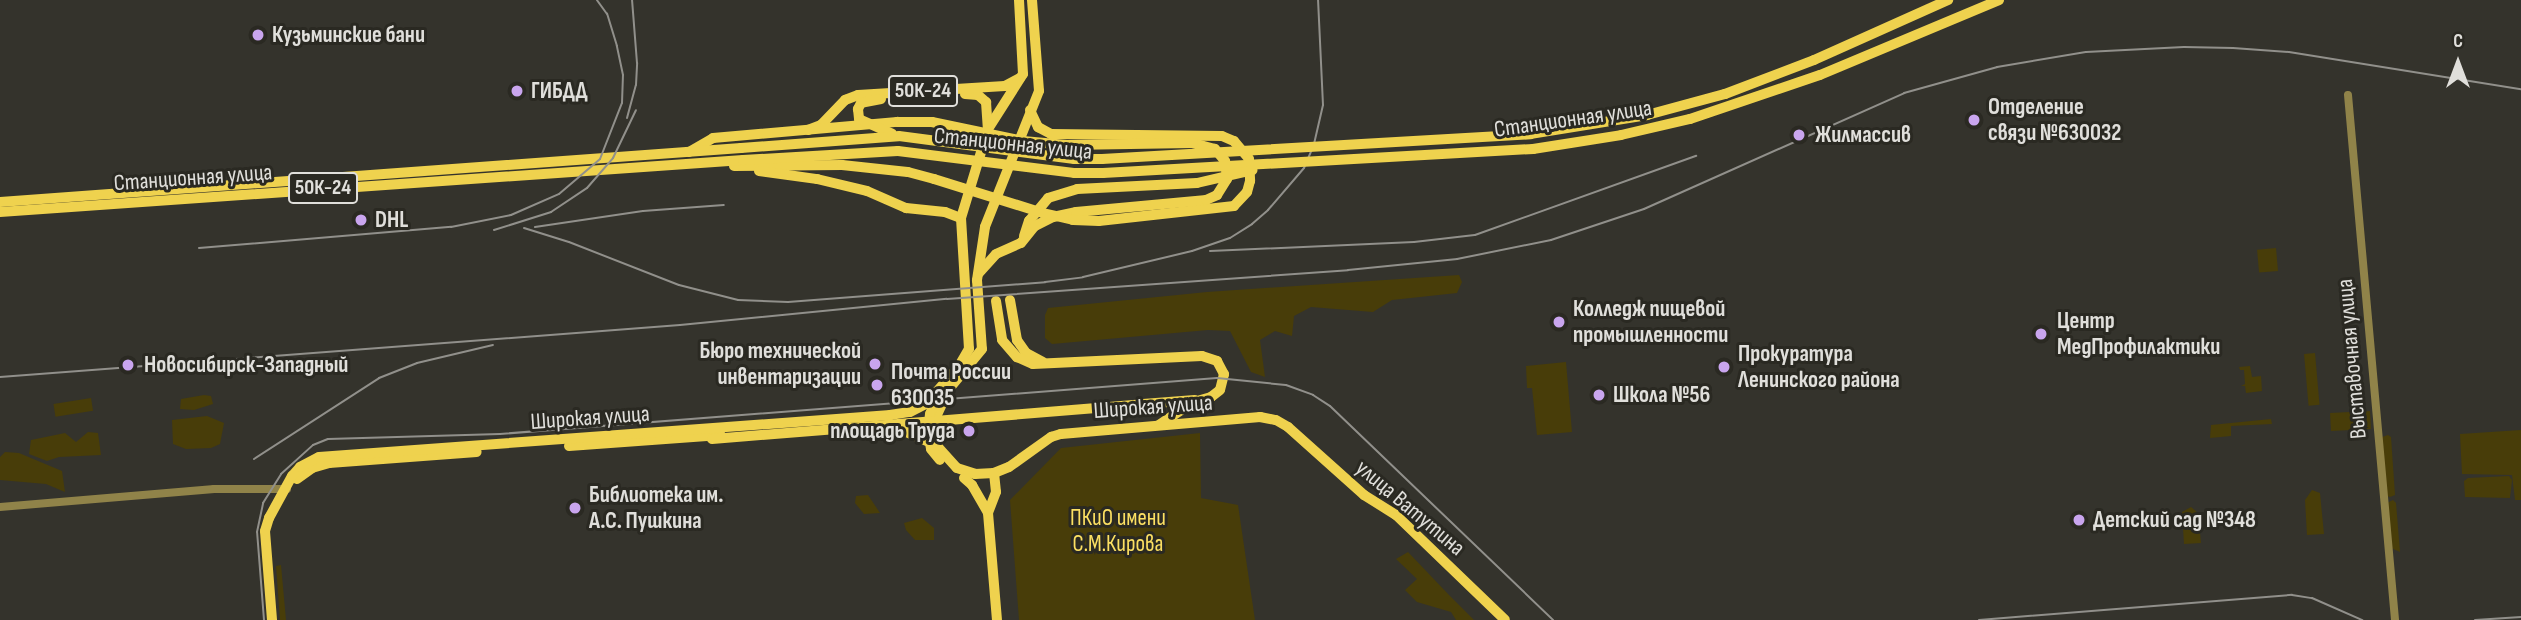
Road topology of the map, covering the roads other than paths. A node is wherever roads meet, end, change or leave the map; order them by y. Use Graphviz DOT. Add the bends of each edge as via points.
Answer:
graph roads {
  1 [pos="1019,0"];
  2 [pos="1032,0"];
  3 [pos="1948,0"];
  4 [pos="1999,0"];
  5 [pos="1022,76"];
  6 [pos="2348,95"];
  7 [pos="1030,109"];
  8 [pos="988,129"];
  9 [pos="808,130"];
  10 [pos="899,136"];
  11 [pos="689,152"];
  12 [pos="646,161"];
  13 [pos="1278,163"];
  14 [pos="723,167"];
  15 [pos="0,202"];
  16 [pos="0,212"];
  17 [pos="961,218"];
  18 [pos="1021,243"];
  19 [pos="977,276"];
  20 [pos="1010,300"];
  21 [pos="996,301"];
  22 [pos="1057,365"];
  23 [pos="942,386"];
  24 [pos="1199,400"];
  25 [pos="1156,426"];
  26 [pos="1288,427"];
  27 [pos="685,437"];
  28 [pos="929,442"];
  29 [pos="995,476"];
  30 [pos="964,478"];
  31 [pos="287,489"];
  32 [pos="0,507"];
  33 [pos="988,513"];
  34 [pos="271,620"];
  35 [pos="997,620"];
  36 [pos="1505,620"];
  37 [pos="2395,620"];
  1 -- 5 [label="main road"];
  2 -- 7 [label="main road" via="1039,91"];
  3 -- 10 [label="main road, Станционная улица, bridge" via="1725,94 1627,119 1530,134 1088,159"];
  4 -- 13 [label="main road, Станционная улица, bridge" via="1730,108 1621,135 1533,149"];
  5 -- 8 [label="main road"];
  5 -- 9 [label="main road, 50К-24" via="1005,86 850,97 821,125"];
  6 -- 37 [label="street, Выставочная улица"];
  7 -- 14 [label="main road, bridge" via="1038,127 1060,136 1222,135 1234,141 1248,159 1250,181 1241,201 1226,208 1099,221 1042,213 908,172 842,165"];
  7 -- 19 [label="main road" via="985,227"];
  8 -- 10 [label="main road, bridge" via="986,102 978,95 881,99 858,108 859,119"];
  8 -- 17 [label="main road"];
  9 -- 11 [label="main road, 50К-24" via="713,138"];
  9 -- 18 [label="main road, bridge" via="932,122 1067,145 1193,143 1215,149 1225,161 1227,180 1217,195 1206,200 1053,217 1035,226"];
  10 -- 11 [label="main road, Станционная улица, bridge"];
  11 -- 12 [label="main road, Станционная улица / 50К-24"];
  12 -- 13 [label="main road, Станционная улица, bridge" via="898,151 1087,173"];
  12 -- 14 [label="main road, 50К-24" via="667,170"];
  12 -- 15 [label="main road, Станционная улица / 50К-24"];
  12 -- 16 [label="main road, Станционная улица / 50К-24"];
  13 -- 18 [label="main road, bridge" via="1198,183 1077,189 1048,198"];
  14 -- 17 [label="main road, 50К-24" via="817,179 867,191 906,208"];
  17 -- 23 [label="main road" via="969,349"];
  18 -- 19 [label="main road" via="996,254"];
  19 -- 29 [label="main road" via="982,349 949,389 937,415 935,435 938,447 957,468"];
  20 -- 22 [label="main road" via="1014,332 1021,346 1038,360"];
  21 -- 22 [label="main road" via="999,330 1007,349 1027,363"];
  22 -- 24 [label="main road" via="1209,357 1223,369 1223,386"];
  23 -- 28 [label="main road" via="930,414"];
  23 -- 31 [label="main road, Широкая улица" via="926,404 910,411 849,419 328,456 300,467"];
  24 -- 25 [label="main road"];
  24 -- 27 [label="main road, bridge" via="712,439"];
  25 -- 26 [label="main road, Широкая улица" via="1260,417"];
  25 -- 29 [label="main road, Широкая улица" via="1051,437 1013,472"];
  26 -- 36 [label="main road, улица Ватутина" via="1364,495 1396,515"];
  27 -- 28 [label="main road, Широкая улица" via="888,424"];
  27 -- 31 [label="main road, Широкая улица" via="329,463 302,474"];
  28 -- 30 [label="main road" via="945,466"];
  29 -- 30 [label="main road"];
  29 -- 33 [label="main road" via="996,492"];
  30 -- 33 [label="main road"];
  31 -- 32 [label="street" via="214,489"];
  31 -- 34 [label="main road" via="265,531"];
  33 -- 35 [label="main road"];
}
